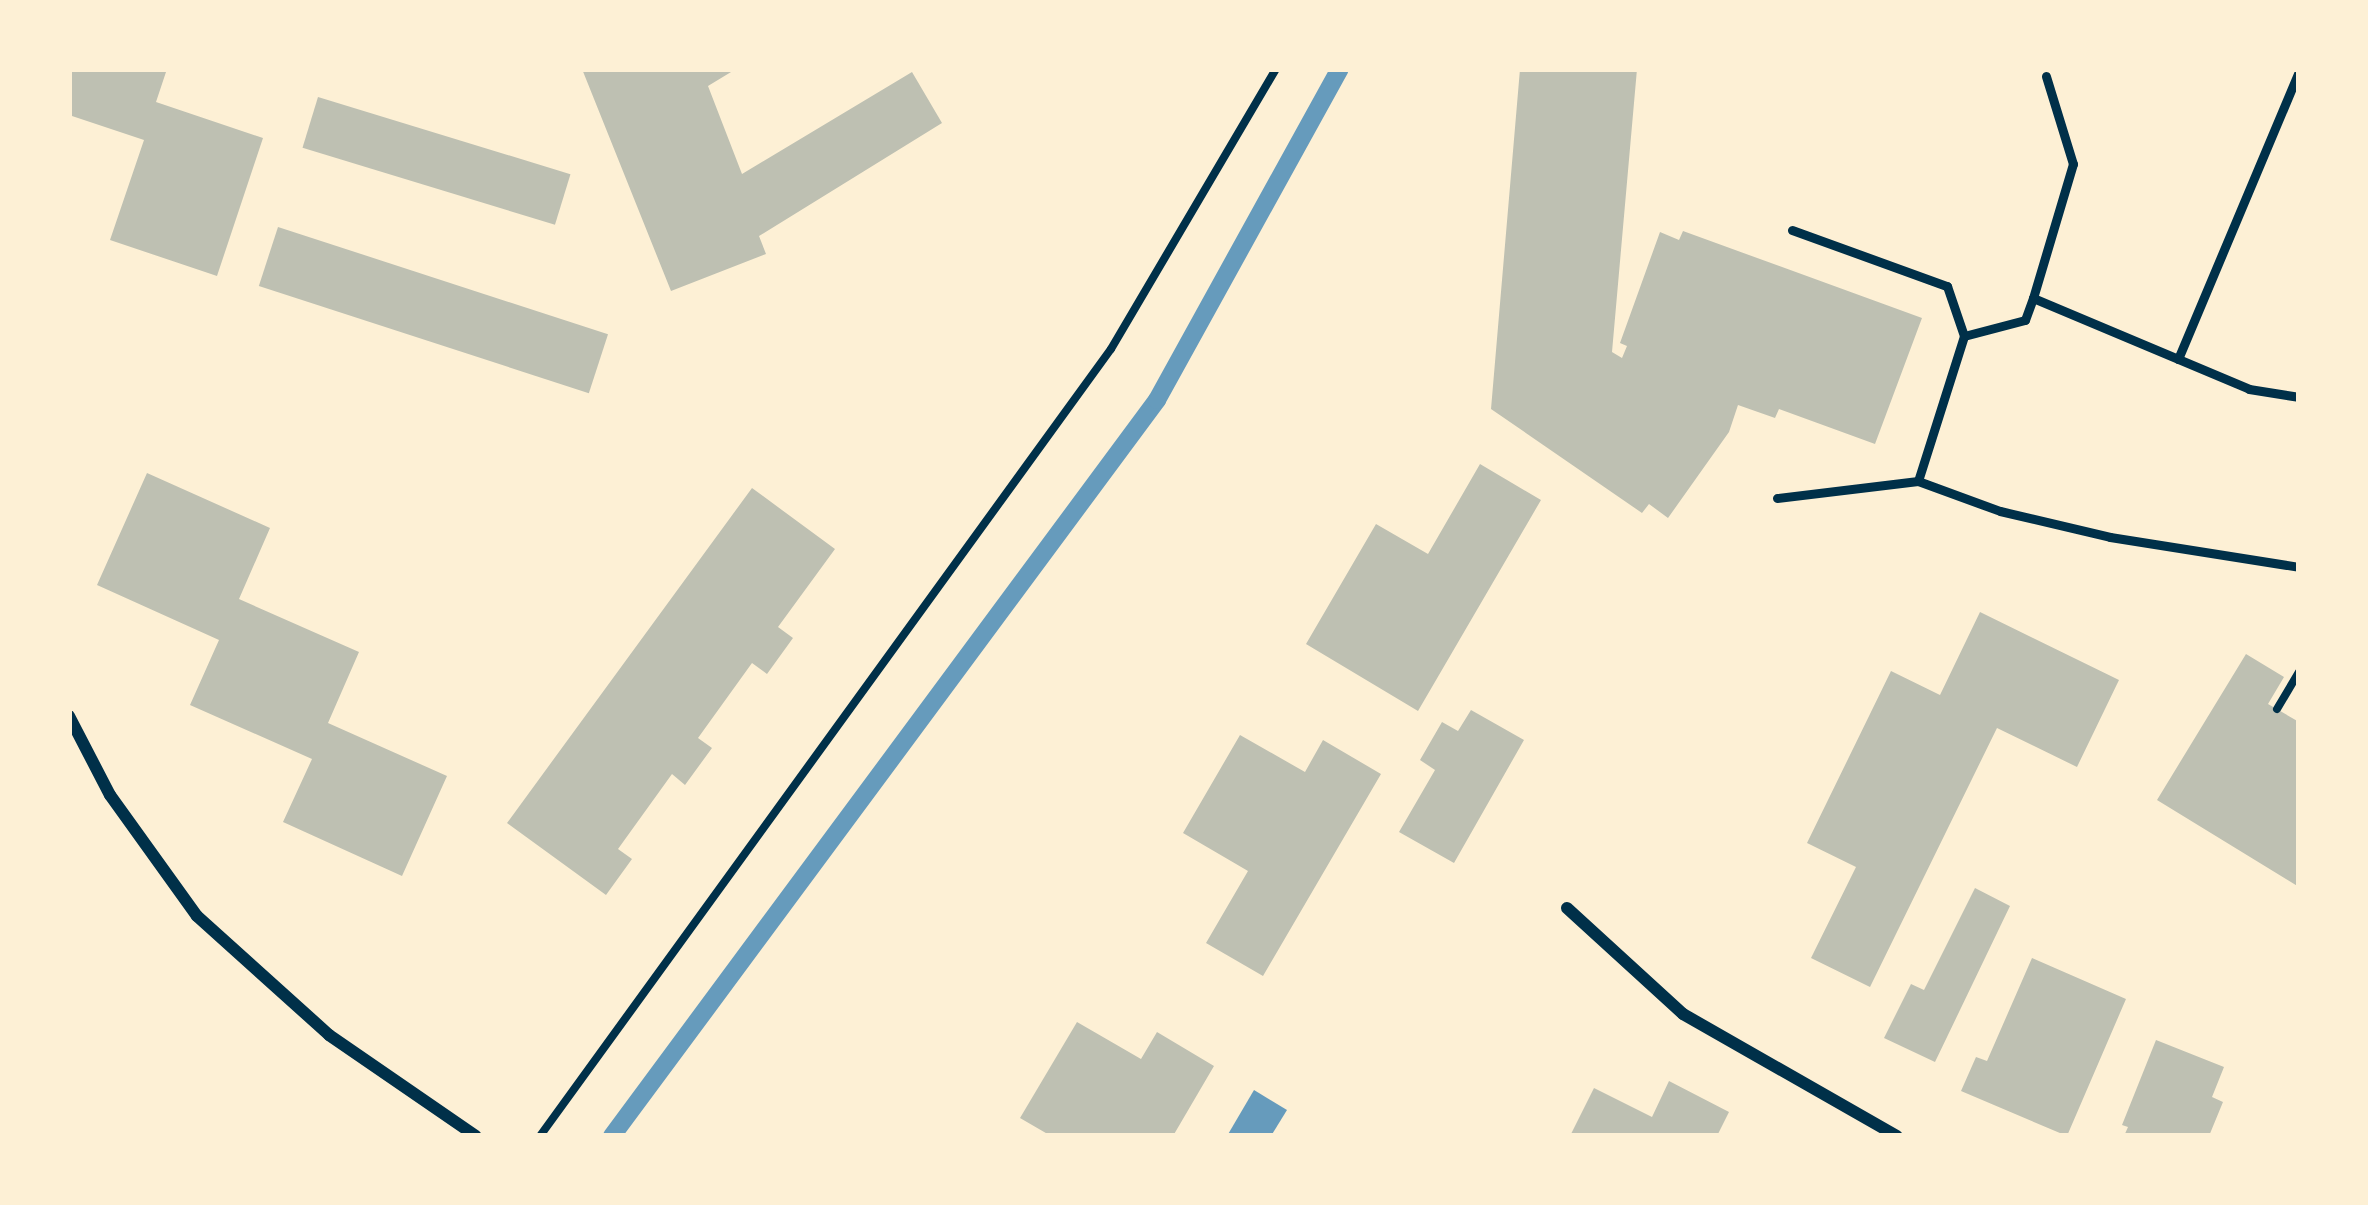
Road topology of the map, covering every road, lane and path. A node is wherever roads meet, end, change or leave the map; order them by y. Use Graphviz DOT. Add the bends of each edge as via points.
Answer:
graph roads {
  1 [pos="1276,69"];
  2 [pos="2299,71"];
  3 [pos="2046,76"];
  4 [pos="1792,230"];
  5 [pos="2033,298"];
  6 [pos="1964,336"];
  7 [pos="2178,359"];
  8 [pos="2299,397"];
  9 [pos="1918,481"];
  10 [pos="1777,498"];
  11 [pos="2299,567"];
  12 [pos="2299,672"];
  13 [pos="2277,709"];
  14 [pos="69,716"];
  15 [pos="1567,908"];
  16 [pos="476,1136"];
  17 [pos="540,1136"];
  18 [pos="1897,1136"];
  1 -- 17 [label="path" via="1111,350"];
  2 -- 7 [label="lane"];
  3 -- 5 [label="lane" via="2073,164"];
  4 -- 6 [label="lane" via="1947,286"];
  5 -- 6 [label="lane" via="2025,320"];
  5 -- 7 [label="lane"];
  6 -- 9 [label="lane"];
  7 -- 8 [label="lane" via="2249,389"];
  9 -- 10 [label="lane"];
  9 -- 11 [label="lane" via="2110,537"];
  12 -- 13 [label="path"];
  14 -- 16 [label="street" via="110,795 196,916 329,1035"];
  15 -- 18 [label="street" via="1683,1014"];
}
